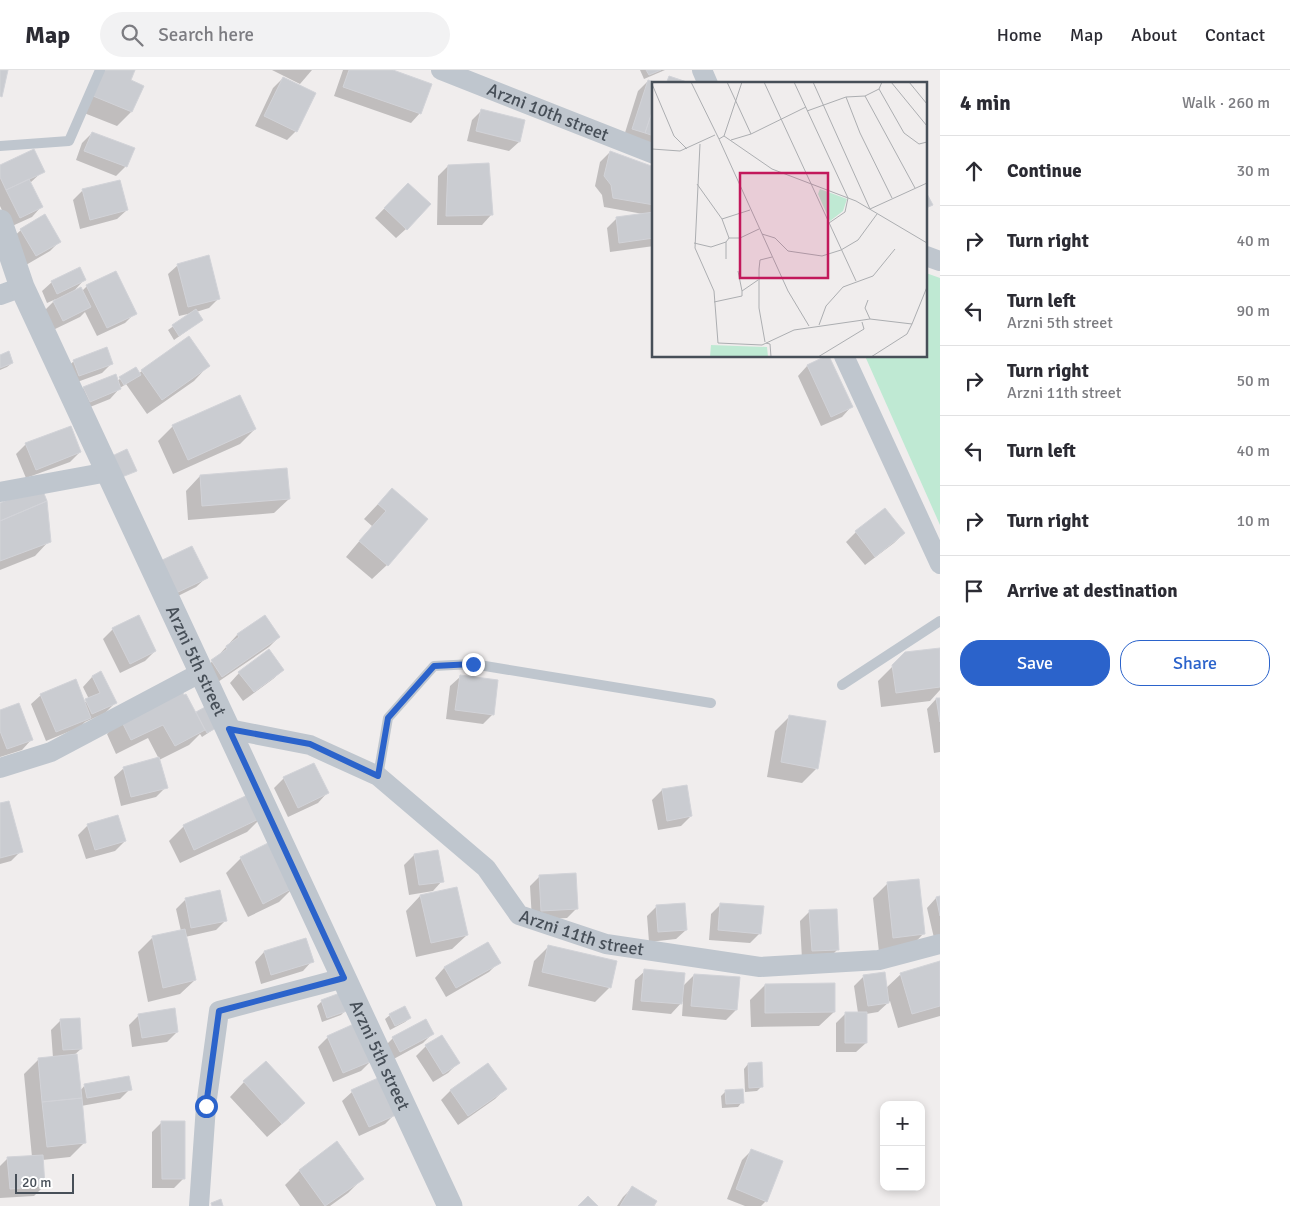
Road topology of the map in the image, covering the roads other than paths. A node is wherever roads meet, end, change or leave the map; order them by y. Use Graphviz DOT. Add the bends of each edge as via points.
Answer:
graph roads {
  1 [pos="100,70"];
  2 [pos="441,70"];
  3 [pos="702,70"];
  4 [pos="707,82"];
  5 [pos="0,146"];
  6 [pos="652,153"];
  7 [pos="0,222"];
  8 [pos="928,257"];
  9 [pos="940,261"];
  10 [pos="11,291"];
  11 [pos="845,358"];
  12 [pos="108,472"];
  13 [pos="0,492"];
  14 [pos="940,564"];
  15 [pos="940,621"];
  16 [pos="200,673"];
  17 [pos="842,685"];
  18 [pos="711,703"];
  19 [pos="229,729"];
  20 [pos="0,768"];
  21 [pos="378,776"];
  22 [pos="940,944"];
  23 [pos="344,978"];
  24 [pos="199,1206"];
  25 [pos="450,1206"];
  1 -- 5 [label="lane" via="69,141"];
  2 -- 6 [label="street, Arzni 10th street"];
  3 -- 4 [label="street"];
  7 -- 10 [label="street, Arzni 5th street"];
  8 -- 9 [label="street"];
  10 -- 12 [label="street, Arzni 5th street"];
  11 -- 14 [label="street"];
  12 -- 13 [label="street"];
  12 -- 16 [label="street, Arzni 5th street"];
  15 -- 17 [label="lane"];
  16 -- 19 [label="street, Arzni 5th street"];
  16 -- 20 [label="street" via="51,752"];
  18 -- 21 [label="lane" via="473,664 434,666 388,718"];
  19 -- 21 [label="street, Arzni 11th street" via="310,744"];
  19 -- 23 [label="street, Arzni 5th street"];
  21 -- 22 [label="street, Arzni 11th street" via="486,868 519,915 606,944 760,967 879,960"];
  23 -- 24 [label="street" via="219,1011 206,1106"];
  23 -- 25 [label="street, Arzni 5th street"];
}
